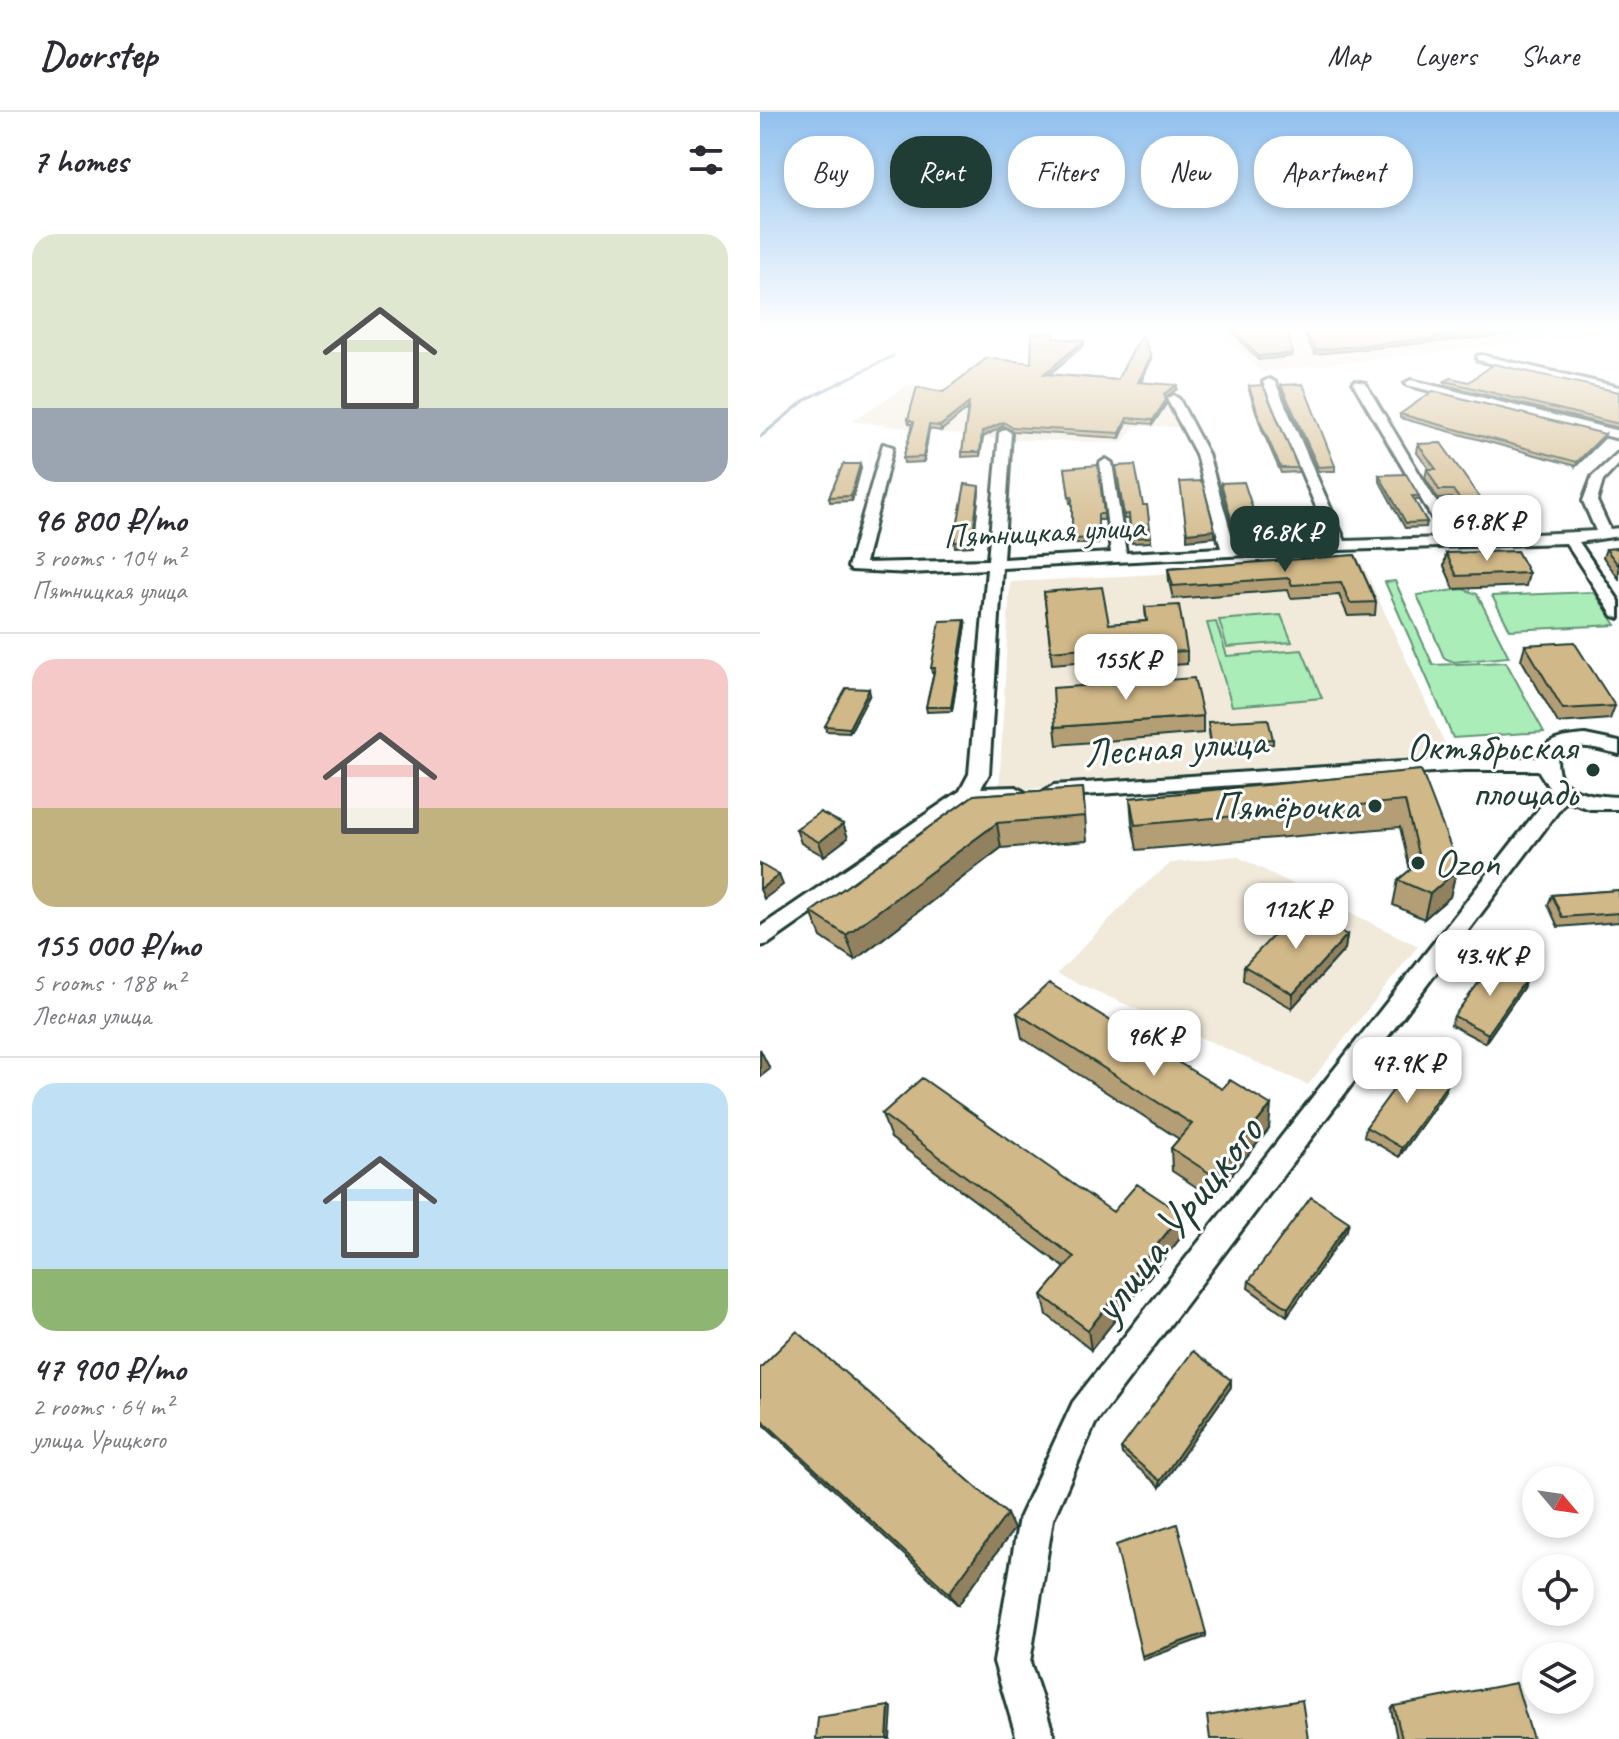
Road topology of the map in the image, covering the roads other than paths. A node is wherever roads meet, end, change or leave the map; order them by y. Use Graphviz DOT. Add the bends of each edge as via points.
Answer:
graph roads {
  1 [pos="1176,404"];
  2 [pos="1278,404"];
  3 [pos="1371,404"];
  4 [pos="1495,404"];
  5 [pos="1005,433"];
  6 [pos="1619,435"];
  7 [pos="887,447"];
  8 [pos="1619,456"];
  9 [pos="1106,463"];
  10 [pos="1612,532"];
  11 [pos="1570,539"];
  12 [pos="1453,541"];
  13 [pos="1340,546"];
  14 [pos="1229,551"];
  15 [pos="1119,557"];
  16 [pos="996,563"];
  17 [pos="1619,613"];
  18 [pos="1619,748"];
  19 [pos="1544,764"];
  20 [pos="967,795"];
  21 [pos="1556,800"];
  22 [pos="1619,803"];
  23 [pos="763,931"];
  24 [pos="1036,1739"];
  1 -- 14 [label="street" via="1202,454"];
  2 -- 13 [label="street"];
  3 -- 12 [label="street"];
  4 -- 6 [label="street"];
  5 -- 16 [label="street"];
  7 -- 16 [label="street, Пятницкая улица" via="856,567"];
  8 -- 10 [label="street" via="1597,480 1590,501"];
  9 -- 15 [label="street"];
  10 -- 11 [label="street, Пятницкая улица"];
  11 -- 12 [label="street, Пятницкая улица"];
  11 -- 17 [label="street"];
  12 -- 13 [label="street, Пятницкая улица"];
  13 -- 14 [label="street, Пятницкая улица"];
  14 -- 15 [label="street, Пятницкая улица"];
  15 -- 16 [label="street, Пятницкая улица"];
  16 -- 20 [label="street" via="979,774"];
  18 -- 19 [label="street" via="1571,741 1548,752"];
  19 -- 20 [label="street, Лесная улица" via="1464,764"];
  19 -- 21 [label="street"];
  20 -- 23 [label="street"];
  21 -- 22 [label="street"];
  21 -- 24 [label="street, улица Урицкого" via="1084,1413 1036,1518 1012,1662"];
}
